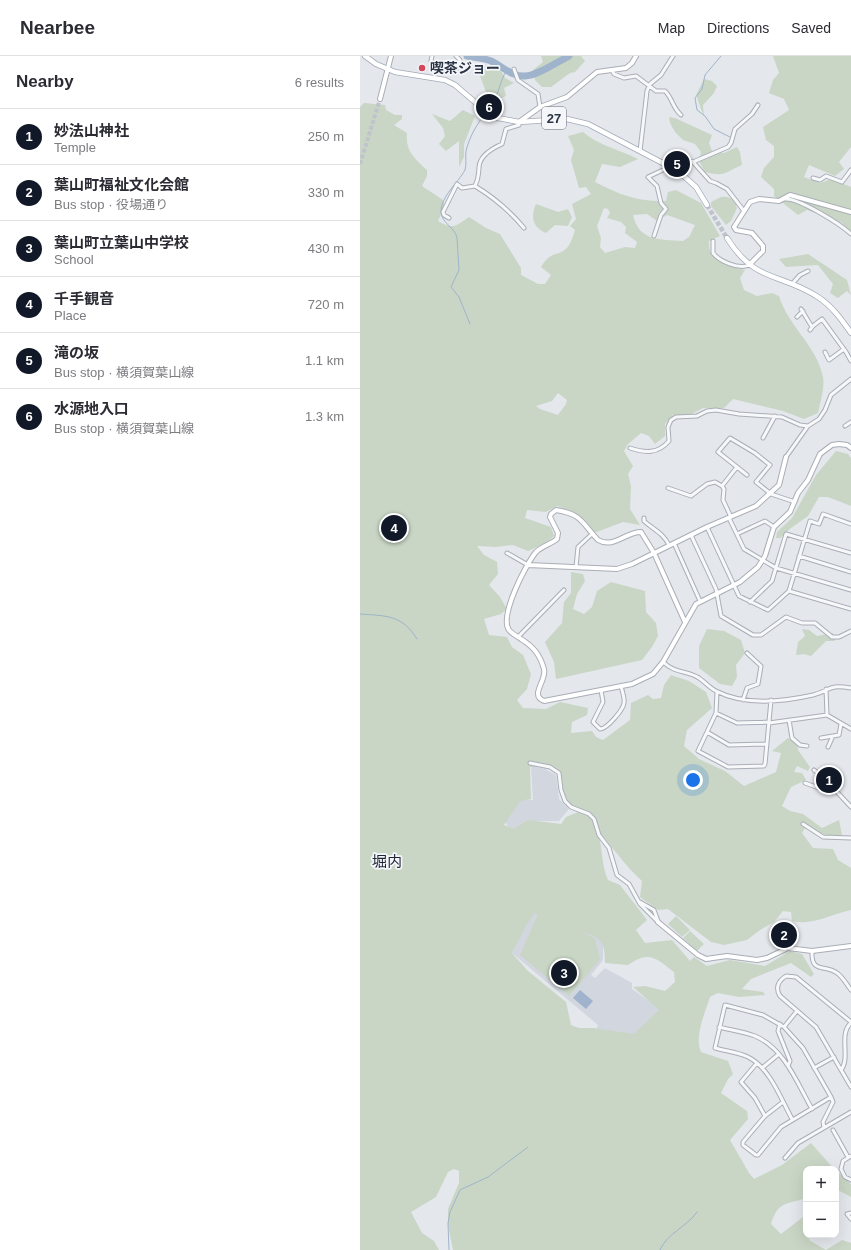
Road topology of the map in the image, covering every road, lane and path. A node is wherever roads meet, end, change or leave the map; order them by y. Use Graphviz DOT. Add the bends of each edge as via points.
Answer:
graph roads {
  1 [pos="365,56"];
  2 [pos="391,56"];
  3 [pos="432,56"];
  4 [pos="456,56"];
  5 [pos="636,56"];
  6 [pos="673,56"];
  7 [pos="387,69"];
  8 [pos="439,69"];
  9 [pos="514,69"];
  10 [pos="612,70"];
  11 [pos="438,79"];
  12 [pos="650,86"];
  13 [pos="380,99"];
  14 [pos="758,105"];
  15 [pos="540,107"];
  16 [pos="681,115"];
  17 [pos="519,122"];
  18 [pos="640,151"];
  19 [pos="693,162"];
  20 [pos="669,166"];
  21 [pos="851,170"];
  22 [pos="813,178"];
  23 [pos="475,186"];
  24 [pos="782,199"];
  25 [pos="707,205"];
  26 [pos="744,211"];
  27 [pos="851,212"];
  28 [pos="449,218"];
  29 [pos="524,228"];
  30 [pos="851,234"];
  31 [pos="654,236"];
  32 [pos="727,238"];
  33 [pos="713,241"];
  34 [pos="749,265"];
  35 [pos="808,271"];
  36 [pos="792,284"];
  37 [pos="797,317"];
  38 [pos="851,333"];
  39 [pos="844,349"];
  40 [pos="825,352"];
  41 [pos="851,361"];
  42 [pos="851,379"];
  43 [pos="775,416"];
  44 [pos="851,422"];
  45 [pos="808,426"];
  46 [pos="845,426"];
  47 [pos="763,438"];
  48 [pos="674,439"];
  49 [pos="669,441"];
  50 [pos="630,448"];
  51 [pos="851,448"];
  52 [pos="786,457"];
  53 [pos="737,467"];
  54 [pos="747,475"];
  55 [pos="722,486"];
  56 [pos="668,488"];
  57 [pos="771,494"];
  58 [pos="795,502"];
  59 [pos="644,518"];
  60 [pos="730,518"];
  61 [pos="851,524"];
  62 [pos="707,527"];
  63 [pos="774,528"];
  64 [pos="592,534"];
  65 [pos="737,534"];
  66 [pos="691,535"];
  67 [pos="804,539"];
  68 [pos="672,544"];
  69 [pos="507,553"];
  70 [pos="654,553"];
  71 [pos="851,553"];
  72 [pos="798,556"];
  73 [pos="763,560"];
  74 [pos="528,565"];
  75 [pos="576,567"];
  76 [pos="776,568"];
  77 [pos="851,572"];
  78 [pos="794,573"];
  79 [pos="734,585"];
  80 [pos="564,590"];
  81 [pos="851,590"];
  82 [pos="788,591"];
  83 [pos="717,593"];
  84 [pos="700,601"];
  85 [pos="750,602"];
  86 [pos="851,609"];
  87 [pos="685,622"];
  88 [pos="851,631"];
  89 [pos="518,637"];
  90 [pos="747,653"];
  91 [pos="663,662"];
  92 [pos="621,686"];
  93 [pos="851,688"];
  94 [pos="826,689"];
  95 [pos="601,690"];
  96 [pos="717,692"];
  97 [pos="743,700"];
  98 [pos="771,700"];
  99 [pos="716,712"];
  100 [pos="827,715"];
  101 [pos="789,720"];
  102 [pos="769,722"];
  103 [pos="841,724"];
  104 [pos="851,729"];
  105 [pos="707,732"];
  106 [pos="832,736"];
  107 [pos="821,738"];
  108 [pos="768,744"];
  109 [pos="807,746"];
  110 [pos="828,747"];
  111 [pos="530,763"];
  112 [pos="814,770"];
  113 [pos="805,783"];
  114 [pos="830,785"];
  115 [pos="851,807"];
  116 [pos="803,824"];
  117 [pos="851,838"];
  118 [pos="637,900"];
  119 [pos="658,922"];
  120 [pos="851,947"];
  121 [pos="812,951"];
  122 [pos="851,990"];
  123 [pos="797,1010"];
  124 [pos="851,1022"];
  125 [pos="780,1024"];
  126 [pos="719,1027"];
  127 [pos="784,1027"];
  128 [pos="779,1054"];
  129 [pos="834,1057"];
  130 [pos="757,1063"];
  131 [pos="788,1066"];
  132 [pos="762,1068"];
  133 [pos="814,1068"];
  134 [pos="841,1070"];
  135 [pos="851,1087"];
  136 [pos="831,1097"];
  137 [pos="783,1102"];
  138 [pos="812,1109"];
  139 [pos="851,1112"];
  140 [pos="765,1116"];
  141 [pos="792,1120"];
  142 [pos="824,1128"];
  143 [pos="833,1130"];
  144 [pos="849,1156"];
  145 [pos="785,1158"];
  146 [pos="851,1180"];
  147 [pos="851,1213"];
  148 [pos="851,1219"];
  1 -- 7 [label="main road, 27"];
  2 -- 7 [label="street"];
  3 -- 8 [label="street" via="431,61"];
  4 -- 8 [label="street" via="460,60 455,72"];
  5 -- 10 [label="street" via="626,68"];
  6 -- 12 [label="street" via="661,75"];
  7 -- 11 [label="main road, 27"];
  7 -- 13 [label="street"];
  8 -- 11 [label="street"];
  9 -- 15 [label="street" via="518,80 538,94"];
  10 -- 12 [label="street" via="614,74 624,78 636,76"];
  10 -- 15 [label="street" via="597,72 567,97"];
  11 -- 17 [label="main road, 27" via="458,87 490,114"];
  12 -- 16 [label="street" via="656,91 665,91 673,108"];
  12 -- 18 [label="street" via="647,91"];
  14 -- 19 [label="street" via="735,129 728,147"];
  15 -- 17 [label="street"];
  17 -- 18 [label="main road, 27" via="557,118 573,120 588,124"];
  17 -- 23 [label="street" via="520,125 506,130 502,144 491,149 480,161 480,176"];
  18 -- 20 [label="main road, 27"];
  19 -- 20 [label="street" via="678,157"];
  19 -- 26 [label="street" via="710,181 727,189"];
  20 -- 25 [label="main road, 27" via="691,182"];
  20 -- 31 [label="street" via="648,177 657,186 661,204 666,209 661,215"];
  21 -- 22 [label="street" via="842,182 831,176 820,180"];
  23 -- 28 [label="street" via="462,188 457,184 443,212"];
  23 -- 29 [label="street" via="513,214"];
  24 -- 26 [label="street" via="755,200"];
  24 -- 27 [label="street" via="794,196"];
  24 -- 30 [label="street" via="798,201 838,223"];
  26 -- 34 [label="street" via="734,229 752,233 764,246 763,251"];
  32 -- 34 [label="main road"];
  33 -- 34 [label="street" via="713,253 720,260 736,266"];
  34 -- 36 [label="main road" via="762,273"];
  35 -- 36 [label="street"];
  36 -- 38 [label="main road" via="818,296"];
  37 -- 39 [label="street" via="802,310 811,329 822,319"];
  39 -- 40 [label="street" via="829,360"];
  39 -- 41 [label="street"];
  42 -- 45 [label="street" via="831,395 822,415"];
  43 -- 45 [label="street"];
  43 -- 47 [label="street"];
  43 -- 49 [label="street" via="716,410 697,416 676,418 669,423"];
  44 -- 46 [label="street"];
  45 -- 52 [label="street"];
  48 -- 49 [label="street"];
  49 -- 50 [label="street" via="662,448 649,452"];
  51 -- 58 [label="street" via="839,444 820,454"];
  52 -- 57 [label="street" via="781,480"];
  53 -- 54 [label="street"];
  53 -- 55 [label="street"];
  53 -- 57 [label="street" via="718,452 730,438 770,465 756,482"];
  55 -- 56 [label="street" via="715,482 707,484 691,496"];
  55 -- 60 [label="street" via="723,500"];
  57 -- 58 [label="street"];
  57 -- 60 [label="street" via="748,511"];
  58 -- 63 [label="street" via="790,512"];
  59 -- 68 [label="street" via="647,524"];
  60 -- 62 [label="street"];
  60 -- 65 [label="street"];
  61 -- 67 [label="street" via="823,514 820,524 810,521"];
  62 -- 66 [label="street"];
  62 -- 79 [label="street"];
  63 -- 65 [label="street" via="765,522"];
  63 -- 73 [label="street"];
  64 -- 70 [label="street" via="607,544 641,532"];
  64 -- 74 [label="street" via="574,514 553,511 550,518 558,533 556,539 536,552"];
  64 -- 75 [label="street" via="578,547"];
  65 -- 73 [label="street" via="744,549"];
  66 -- 68 [label="street"];
  66 -- 83 [label="street"];
  67 -- 71 [label="street"];
  67 -- 72 [label="street"];
  67 -- 76 [label="street" via="786,534"];
  68 -- 70 [label="street"];
  68 -- 84 [label="street"];
  69 -- 74 [label="street"];
  70 -- 75 [label="street" via="624,568"];
  70 -- 87 [label="street"];
  72 -- 77 [label="street"];
  72 -- 78 [label="street"];
  73 -- 76 [label="street"];
  73 -- 79 [label="street" via="752,574"];
  74 -- 75 [label="street"];
  74 -- 89 [label="street" via="514,593 506,618 508,629"];
  76 -- 78 [label="street"];
  76 -- 85 [label="street" via="772,581"];
  78 -- 81 [label="street"];
  78 -- 82 [label="street"];
  79 -- 83 [label="street"];
  79 -- 85 [label="street" via="739,596"];
  80 -- 89 [label="street"];
  82 -- 85 [label="street" via="768,610"];
  82 -- 86 [label="street"];
  83 -- 84 [label="street"];
  83 -- 88 [label="street" via="721,616 753,635 761,635 786,617 815,623 832,637"];
  84 -- 87 [label="street"];
  87 -- 91 [label="street"];
  89 -- 95 [label="street" via="535,649 540,658 544,674 537,693 540,700 547,701"];
  90 -- 97 [label="street" via="761,666 758,684 747,688"];
  91 -- 92 [label="street" via="646,679"];
  91 -- 96 [label="street" via="674,671 698,678"];
  92 -- 95 [label="street"];
  92 -- 95 [label="street" via="623,707 607,727 600,729 593,722 603,702"];
  93 -- 94 [label="street" via="834,686"];
  94 -- 98 [label="street" via="814,695"];
  94 -- 100 [label="street"];
  96 -- 97 [label="street"];
  96 -- 99 [label="street"];
  97 -- 98 [label="street"];
  98 -- 102 [label="street"];
  99 -- 102 [label="street" via="737,723"];
  99 -- 105 [label="street"];
  100 -- 101 [label="street"];
  100 -- 103 [label="street"];
  101 -- 102 [label="street"];
  101 -- 109 [label="street" via="792,738 800,745"];
  102 -- 108 [label="street"];
  103 -- 104 [label="street"];
  103 -- 106 [label="street" via="839,734"];
  105 -- 108 [label="street" via="729,745"];
  105 -- 108 [label="street" via="698,750 728,767 764,766"];
  106 -- 107 [label="street"];
  106 -- 110 [label="street"];
  111 -- 118 [label="street" via="550,767 559,773 565,801 571,807 589,814 594,820 599,835 609,848 617,875 629,884"];
  112 -- 114 [label="street"];
  113 -- 114 [label="street" via="819,788"];
  114 -- 115 [label="street"];
  116 -- 117 [label="street" via="823,837"];
  118 -- 119 [label="street"];
  118 -- 119 [label="street" via="654,910"];
  119 -- 121 [label="street" via="706,959 727,956 757,960 784,949"];
  120 -- 121 [label="street"];
  121 -- 122 [label="street" via="815,965 837,973"];
  123 -- 124 [label="street" via="777,992 779,983 786,976 796,977"];
  123 -- 127 [label="street"];
  123 -- 129 [label="street" via="816,1027"];
  124 -- 134 [label="street" via="847,1029 846,1064"];
  125 -- 126 [label="street" via="763,1015 725,1005"];
  125 -- 127 [label="street"];
  125 -- 131 [label="street" via="778,1031 790,1061"];
  126 -- 128 [label="street" via="756,1036"];
  126 -- 130 [label="street" via="714,1048 742,1055"];
  127 -- 133 [label="street" via="798,1041"];
  128 -- 131 [label="street"];
  128 -- 132 [label="street"];
  129 -- 133 [label="street"];
  129 -- 134 [label="street"];
  130 -- 132 [label="street"];
  130 -- 140 [label="street" via="742,1082"];
  131 -- 138 [label="street"];
  132 -- 137 [label="street"];
  133 -- 136 [label="street"];
  134 -- 135 [label="street"];
  136 -- 138 [label="street"];
  136 -- 142 [label="street" via="833,1102 823,1122"];
  137 -- 140 [label="street"];
  137 -- 141 [label="street"];
  138 -- 141 [label="street"];
  139 -- 142 [label="street"];
  140 -- 141 [label="street" via="743,1142 743,1145 756,1155 781,1127"];
  142 -- 145 [label="street" via="798,1143"];
  143 -- 144 [label="street"];
  144 -- 146 [label="street" via="843,1161 841,1169 845,1177"];
  147 -- 148 [label="street" via="847,1214"];
}
